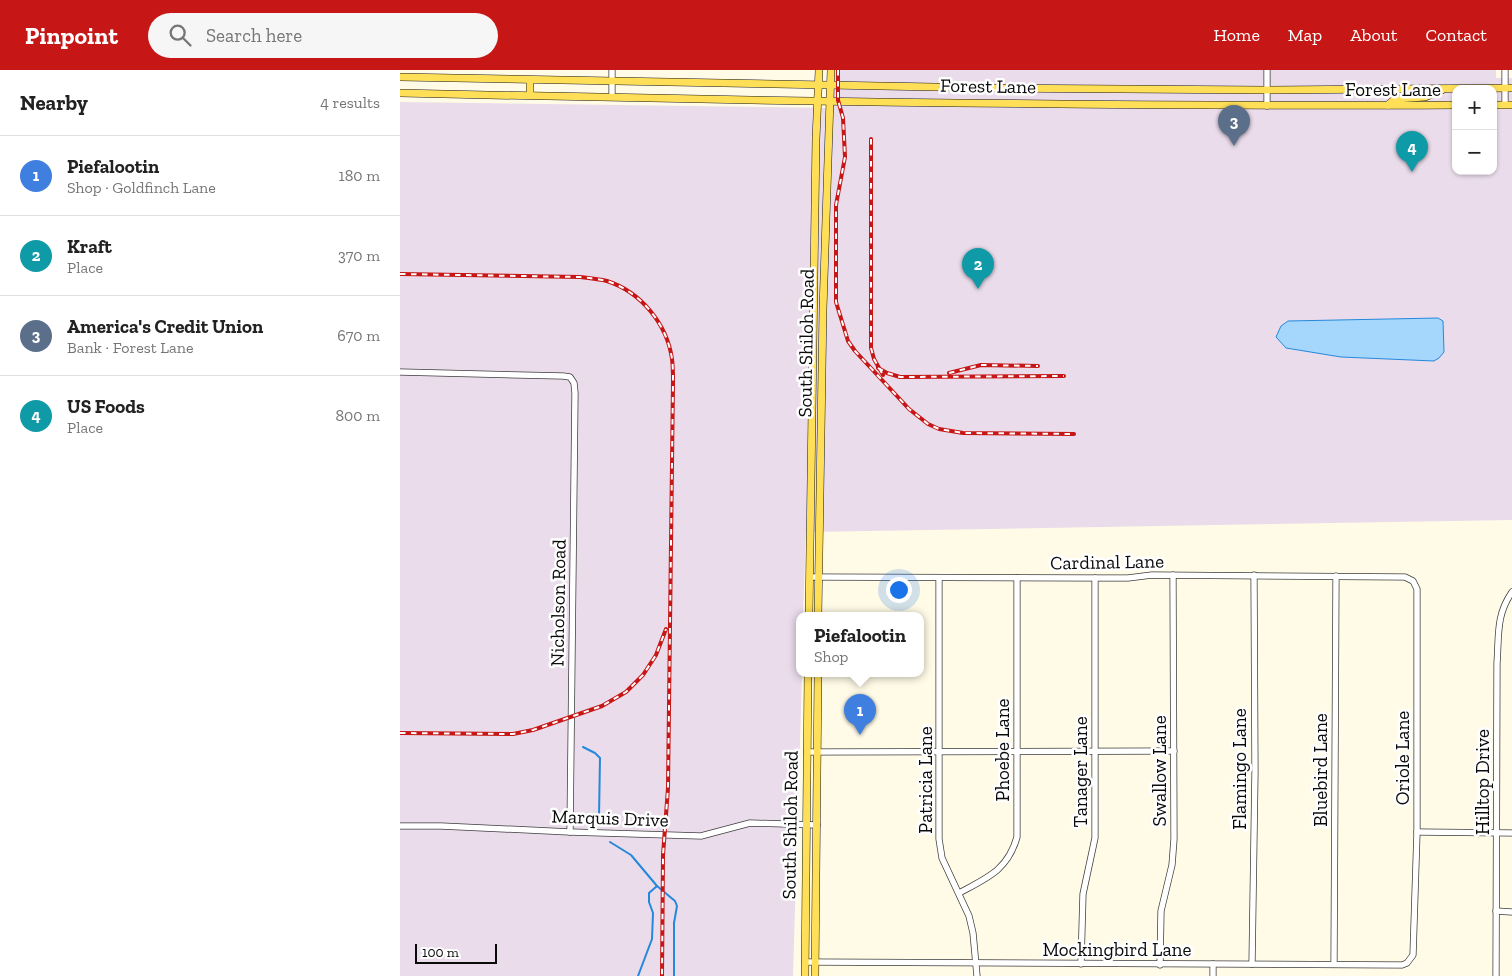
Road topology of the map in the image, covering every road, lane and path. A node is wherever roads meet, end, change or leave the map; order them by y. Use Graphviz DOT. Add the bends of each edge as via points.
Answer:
graph roads {
  1 [pos="612,70"];
  2 [pos="819,70"];
  3 [pos="831,70"];
  4 [pos="1267,70"];
  5 [pos="1505,70"];
  6 [pos="400,77"];
  7 [pos="530,80"];
  8 [pos="612,81"];
  9 [pos="818,85"];
  10 [pos="830,85"];
  11 [pos="1509,88"];
  12 [pos="1444,89"];
  13 [pos="1266,90"];
  14 [pos="400,93"];
  15 [pos="530,95"];
  16 [pos="612,96"];
  17 [pos="817,101"];
  18 [pos="828,101"];
  19 [pos="1388,105"];
  20 [pos="1452,105"];
  21 [pos="1509,105"];
  22 [pos="1267,106"];
  23 [pos="400,372"];
  24 [pos="1173,575"];
  25 [pos="1254,575"];
  26 [pos="1336,576"];
  27 [pos="810,577"];
  28 [pos="819,577"];
  29 [pos="1405,577"];
  30 [pos="940,578"];
  31 [pos="1017,578"];
  32 [pos="1095,578"];
  33 [pos="1512,592"];
  34 [pos="809,612"];
  35 [pos="818,612"];
  36 [pos="808,677"];
  37 [pos="818,677"];
  38 [pos="939,751"];
  39 [pos="1017,751"];
  40 [pos="1174,751"];
  41 [pos="807,752"];
  42 [pos="818,752"];
  43 [pos="1095,752"];
  44 [pos="806,825"];
  45 [pos="817,825"];
  46 [pos="400,826"];
  47 [pos="570,832"];
  48 [pos="1417,832"];
  49 [pos="1496,833"];
  50 [pos="1512,833"];
  51 [pos="959,893"];
  52 [pos="1496,911"];
  53 [pos="1512,912"];
  54 [pos="1414,944"];
  55 [pos="805,962"];
  56 [pos="816,962"];
  57 [pos="977,964"];
  58 [pos="1081,964"];
  59 [pos="1213,964"];
  60 [pos="1252,964"];
  61 [pos="1334,964"];
  62 [pos="1160,965"];
  63 [pos="805,976"];
  64 [pos="815,976"];
  65 [pos="977,976"];
  66 [pos="1213,976"];
  67 [pos="1496,976"];
  1 -- 8 [label="street"];
  2 -- 9 [label="main road, South Shiloh Road"];
  3 -- 10 [label="main road, South Shiloh Road"];
  4 -- 13 [label="street"];
  5 -- 11 [label="street"];
  6 -- 7 [label="main road, Forest Lane"];
  7 -- 8 [label="main road, Forest Lane"];
  7 -- 15 [label="main road"];
  8 -- 9 [label="main road, Forest Lane"];
  8 -- 16 [label="street"];
  9 -- 10 [label="main road, Forest Lane"];
  9 -- 17 [label="main road, South Shiloh Road"];
  10 -- 13 [label="main road, Forest Lane"];
  10 -- 18 [label="main road, South Shiloh Road"];
  11 -- 12 [label="main road, Forest Lane"];
  11 -- 21 [label="street"];
  12 -- 13 [label="main road, Forest Lane"];
  12 -- 19 [label="main road" via="1425,97 1395,99"];
  13 -- 22 [label="street"];
  14 -- 15 [label="main road, Forest Lane"];
  15 -- 16 [label="main road, Forest Lane"];
  16 -- 17 [label="main road, Forest Lane"];
  17 -- 18 [label="main road, Forest Lane"];
  17 -- 27 [label="main road, South Shiloh Road"];
  18 -- 22 [label="main road, Forest Lane"];
  18 -- 28 [label="main road, South Shiloh Road"];
  19 -- 20 [label="main road, Forest Lane"];
  19 -- 22 [label="main road, Forest Lane"];
  23 -- 47 [label="street, Nicholson Road" via="570,377 574,383"];
  24 -- 25 [label="street, Cardinal Lane"];
  24 -- 32 [label="street, Cardinal Lane"];
  24 -- 40 [label="street, Swallow Lane"];
  25 -- 26 [label="street, Cardinal Lane"];
  25 -- 60 [label="street, Flamingo Lane"];
  26 -- 29 [label="street, Cardinal Lane"];
  26 -- 61 [label="street, Bluebird Lane"];
  27 -- 28 [label="street, Cardinal Lane"];
  27 -- 34 [label="main road, South Shiloh Road"];
  28 -- 30 [label="street, Cardinal Lane"];
  28 -- 35 [label="main road, South Shiloh Road"];
  29 -- 48 [label="street, Oriole Lane" via="1413,581 1417,589"];
  30 -- 31 [label="street, Cardinal Lane"];
  30 -- 38 [label="street, Patricia Lane"];
  31 -- 32 [label="street, Cardinal Lane"];
  31 -- 39 [label="street, Phoebe Lane"];
  32 -- 43 [label="street, Tanager Lane"];
  33 -- 49 [label="street, Hilltop Drive" via="1500,615"];
  36 -- 41 [label="main road, South Shiloh Road"];
  37 -- 42 [label="main road, South Shiloh Road"];
  38 -- 39 [label="street"];
  38 -- 42 [label="street"];
  38 -- 51 [label="street, Patricia Lane" via="940,847"];
  39 -- 43 [label="street"];
  39 -- 51 [label="street, Phoebe Lane" via="1017,837 1014,848 1002,868"];
  40 -- 43 [label="street"];
  40 -- 62 [label="street, Swallow Lane" via="1174,839 1172,865 1161,911"];
  41 -- 42 [label="street"];
  41 -- 44 [label="main road, South Shiloh Road"];
  42 -- 45 [label="main road, South Shiloh Road"];
  43 -- 58 [label="street, Tanager Lane" via="1095,838 1083,894"];
  44 -- 45 [label="street, Marquis Drive"];
  44 -- 47 [label="street, Marquis Drive" via="750,823 701,836"];
  44 -- 55 [label="main road, South Shiloh Road"];
  45 -- 56 [label="main road, South Shiloh Road"];
  46 -- 47 [label="street, Marquis Drive"];
  48 -- 49 [label="street"];
  48 -- 54 [label="street, Oriole Lane"];
  49 -- 50 [label="street"];
  49 -- 52 [label="street, Hilltop Drive"];
  51 -- 57 [label="street, Patricia Lane" via="971,923"];
  52 -- 53 [label="street"];
  52 -- 67 [label="street, Hilltop Drive"];
  54 -- 61 [label="street, Mockingbird Lane" via="1413,955 1402,965"];
  55 -- 56 [label="street, Mockingbird Lane"];
  55 -- 63 [label="main road, South Shiloh Road"];
  56 -- 57 [label="street, Mockingbird Lane"];
  56 -- 64 [label="main road, South Shiloh Road"];
  57 -- 58 [label="street, Mockingbird Lane"];
  57 -- 65 [label="street, Patricia Lane"];
  58 -- 62 [label="street, Mockingbird Lane"];
  59 -- 60 [label="street, Mockingbird Lane"];
  59 -- 62 [label="street, Mockingbird Lane"];
  59 -- 66 [label="street"];
  60 -- 61 [label="street, Mockingbird Lane"];
}
